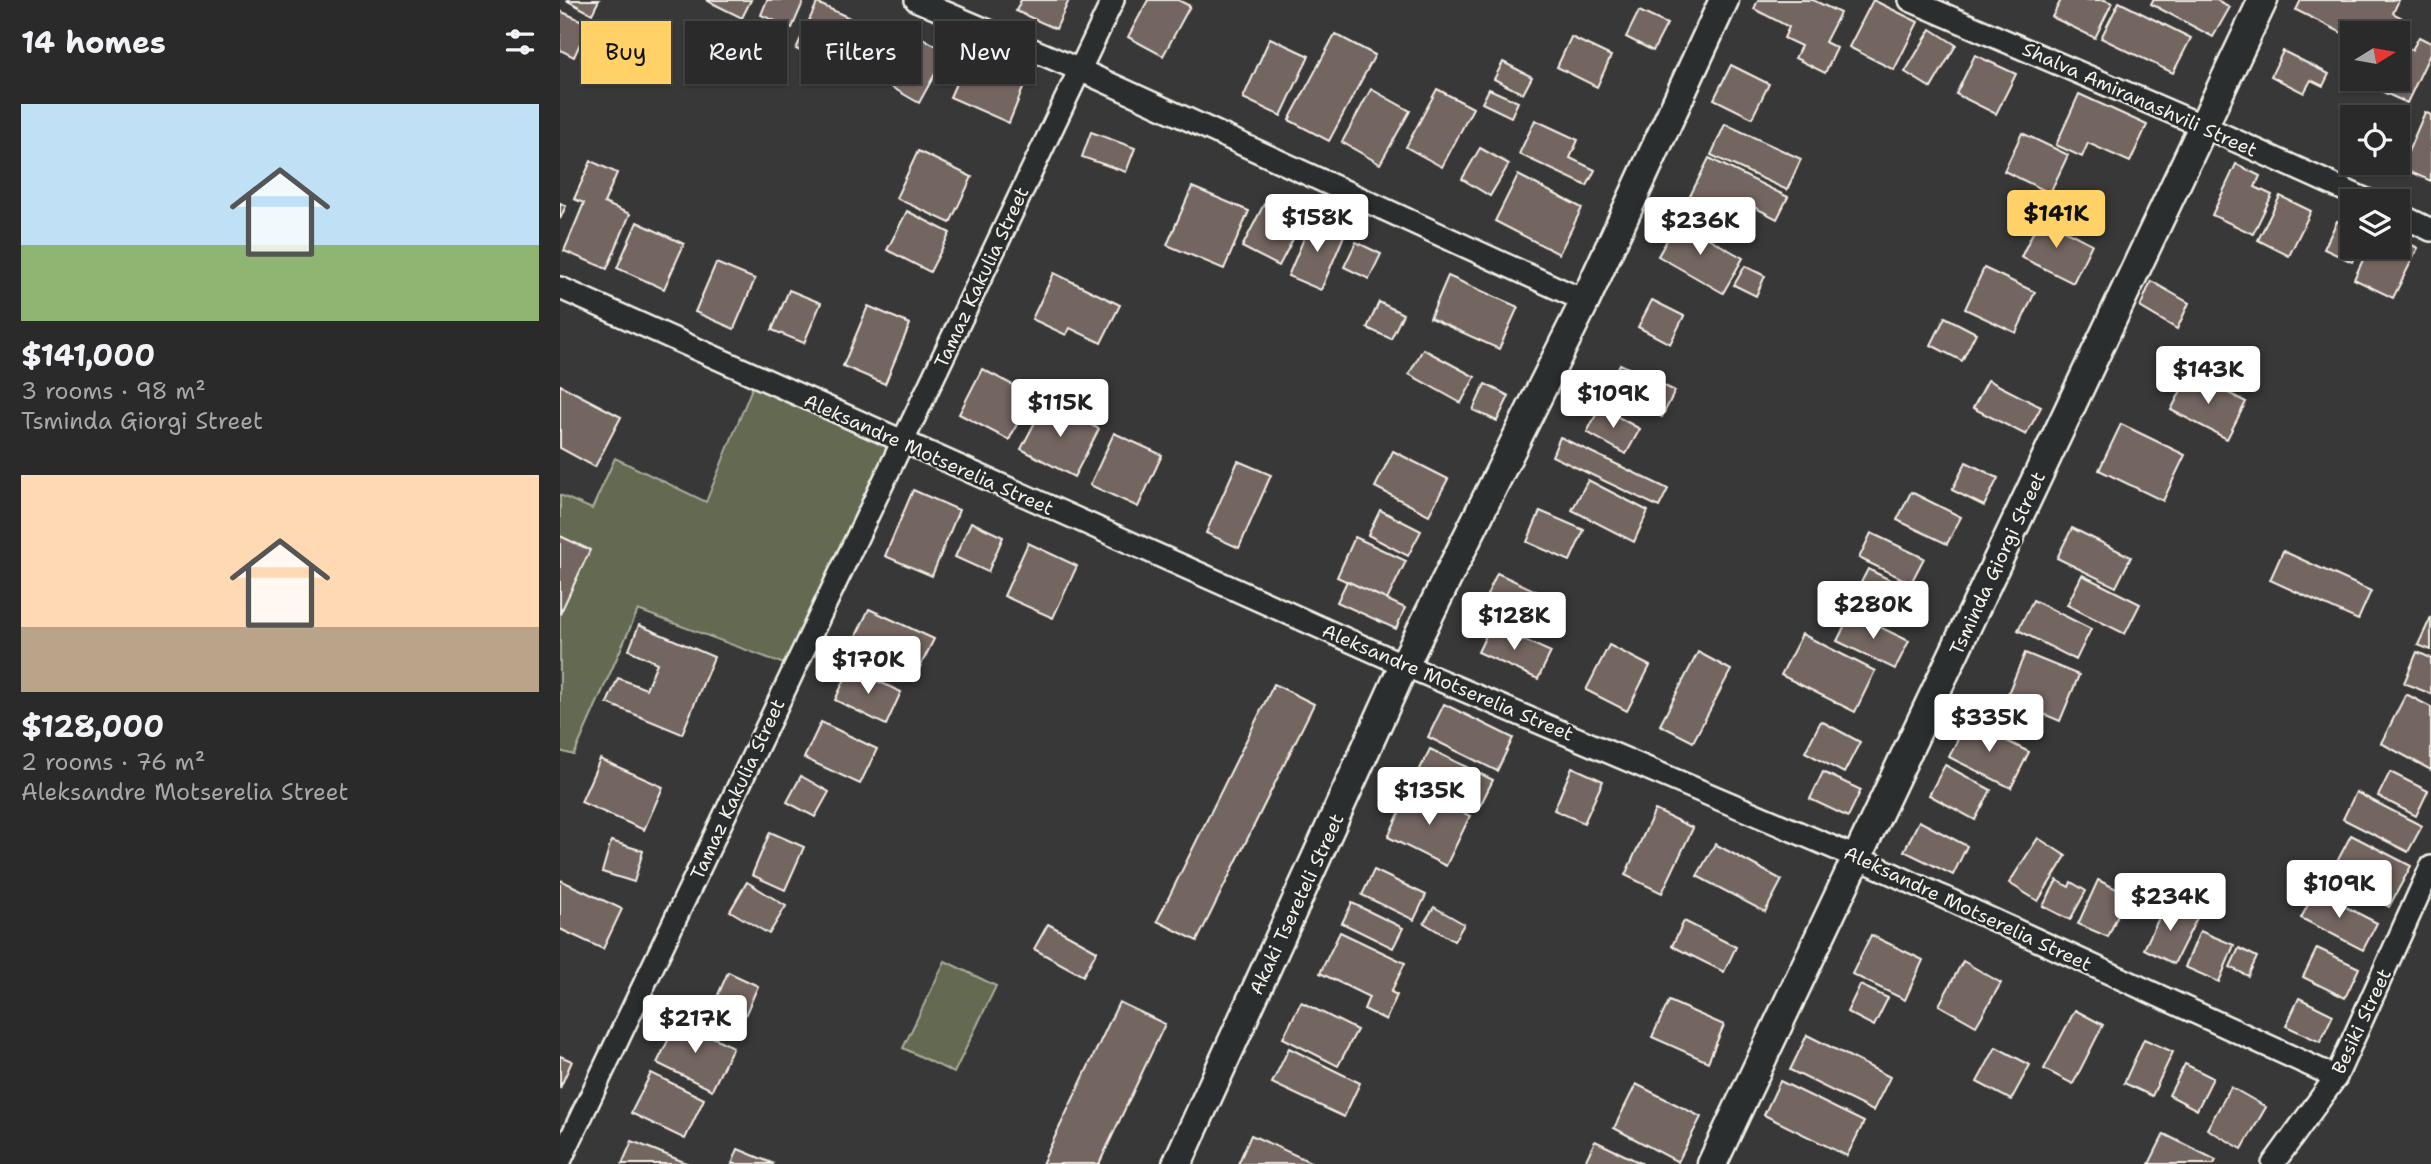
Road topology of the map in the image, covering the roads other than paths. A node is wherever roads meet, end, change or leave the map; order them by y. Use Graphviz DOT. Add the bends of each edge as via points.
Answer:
graph roads {
  1 [pos="916,0"];
  2 [pos="1112,0"];
  3 [pos="1724,0"];
  4 [pos="1910,0"];
  5 [pos="2263,0"];
  6 [pos="1080,70"];
  7 [pos="2203,126"];
  8 [pos="2342,189"];
  9 [pos="2410,220"];
  10 [pos="2431,230"];
  11 [pos="560,288"];
  12 [pos="1585,301"];
  13 [pos="903,443"];
  14 [pos="1404,665"];
  15 [pos="1858,858"];
  16 [pos="2431,867"];
  17 [pos="2336,1077"];
  18 [pos="560,1161"];
  19 [pos="1177,1164"];
  20 [pos="1712,1164"];
  21 [pos="2273,1164"];
  1 -- 6 [label="street"];
  2 -- 6 [label="street, Tamaz Kakulia Street"];
  3 -- 12 [label="main road, Akaki Tsereteli Street"];
  4 -- 7 [label="street, Shalva Amiranashvili Street"];
  5 -- 7 [label="main road, Tsminda Giorgi Street"];
  6 -- 12 [label="street"];
  6 -- 13 [label="street, Tamaz Kakulia Street"];
  7 -- 8 [label="street, Shalva Amiranashvili Street"];
  7 -- 15 [label="main road, Tsminda Giorgi Street"];
  9 -- 10 [label="street"];
  11 -- 13 [label="street, Aleksandre Motserelia Street"];
  12 -- 14 [label="main road, Akaki Tsereteli Street"];
  13 -- 14 [label="street, Aleksandre Motserelia Street"];
  13 -- 18 [label="street, Tamaz Kakulia Street"];
  14 -- 15 [label="street, Aleksandre Motserelia Street"];
  14 -- 19 [label="main road, Akaki Tsereteli Street"];
  15 -- 17 [label="street, Aleksandre Motserelia Street"];
  15 -- 20 [label="main road, Tsminda Giorgi Street"];
  16 -- 17 [label="street, Besiki Street"];
  17 -- 21 [label="street, Besiki Street"];
}
